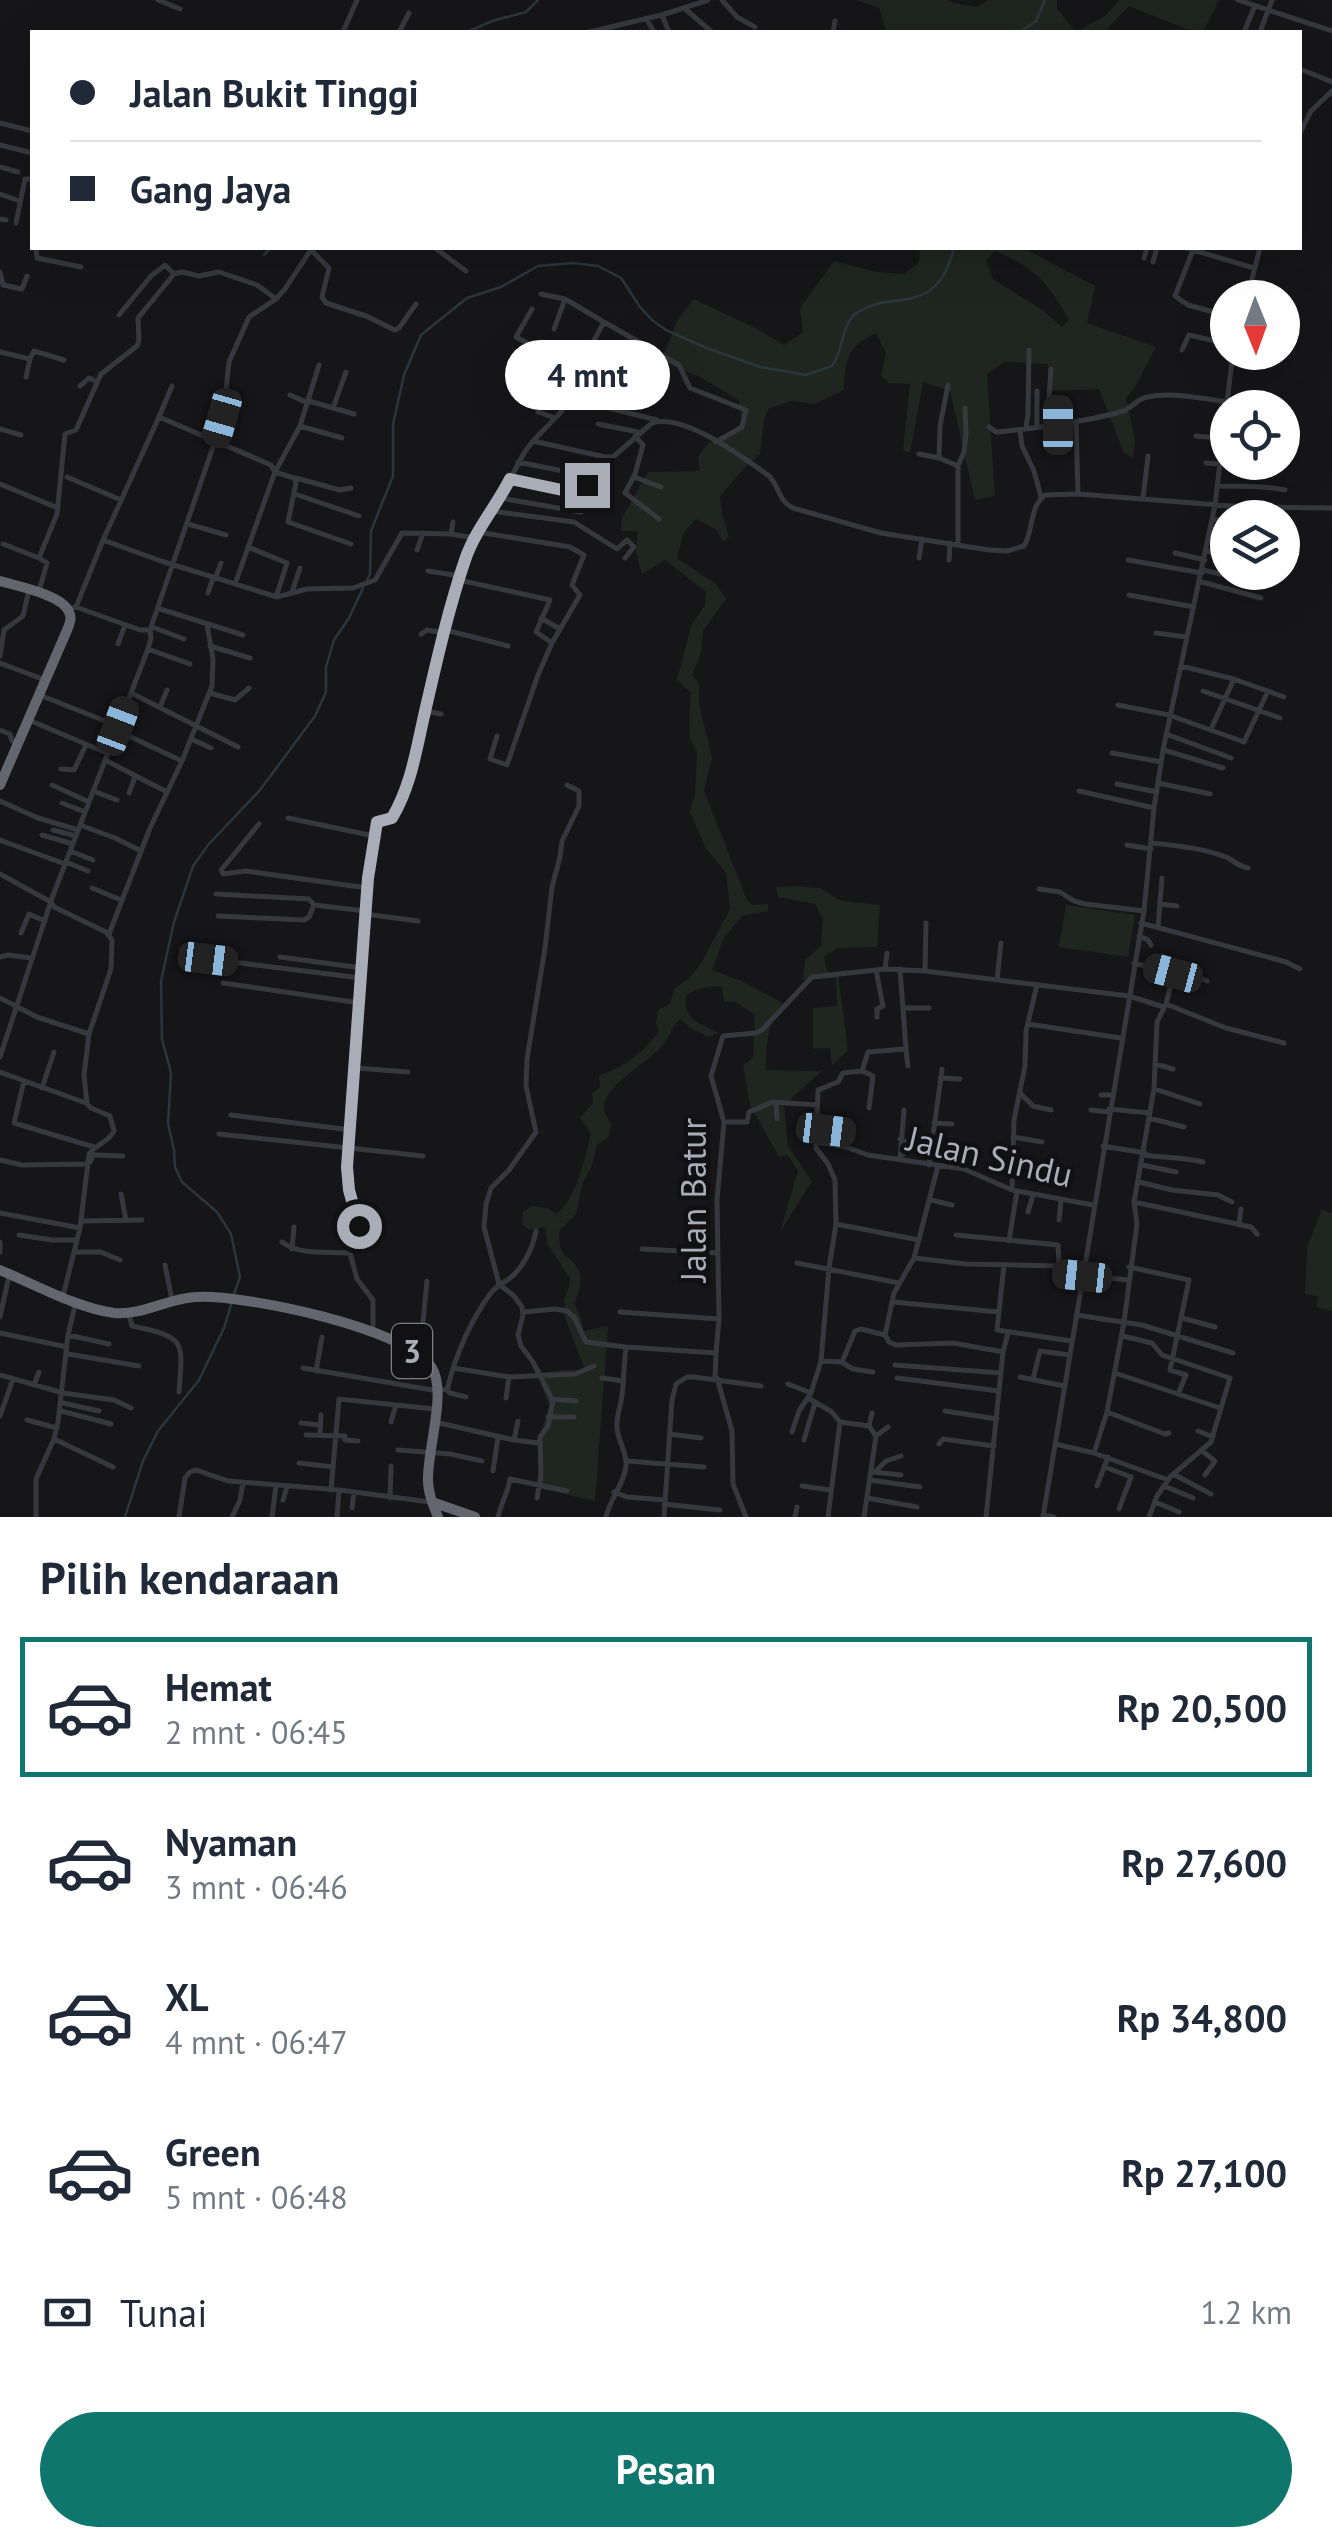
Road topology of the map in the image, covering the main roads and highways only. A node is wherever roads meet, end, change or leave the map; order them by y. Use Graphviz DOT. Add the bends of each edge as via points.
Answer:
graph roads {
  1 [pos="0,581"];
  2 [pos="0,785"];
  3 [pos="5,1272"];
  4 [pos="432,1502"];
  5 [pos="456,1512"];
  6 [pos="440,1517"];
  7 [pos="475,1517"];
  1 -- 2 [label="highway" via="72,608"];
  3 -- 4 [label="highway, 3" via="110,1312 194,1297 257,1302 373,1332 420,1355 441,1390 428,1480"];
  4 -- 5 [label="highway"];
  4 -- 6 [label="highway, 3"];
  5 -- 6 [label="highway"];
  5 -- 7 [label="highway"];
}
